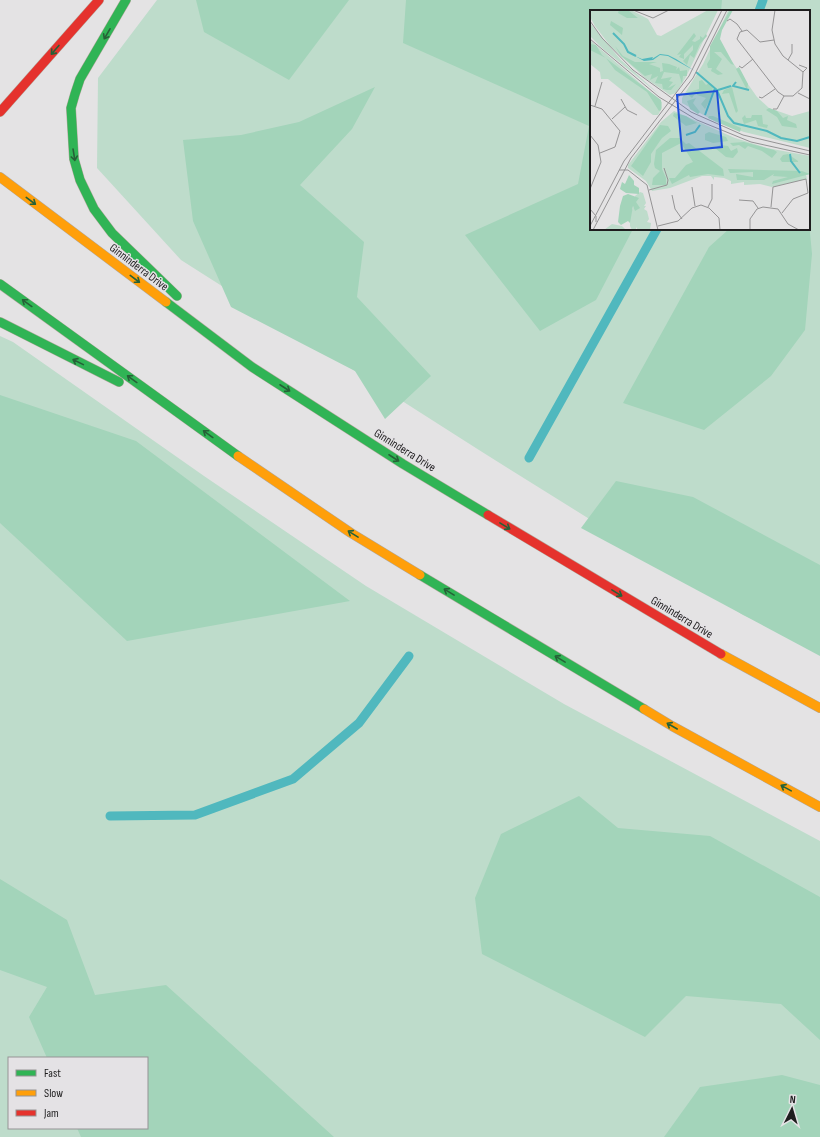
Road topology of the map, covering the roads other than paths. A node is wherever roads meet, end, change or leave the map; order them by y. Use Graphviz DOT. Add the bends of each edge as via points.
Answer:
graph roads {
  1 [pos="99,0"];
  2 [pos="126,0"];
  3 [pos="0,112"];
  4 [pos="0,177"];
  5 [pos="0,284"];
  6 [pos="183,301"];
  7 [pos="194,312"];
  8 [pos="0,322"];
  9 [pos="252,367"];
  10 [pos="175,410"];
  11 [pos="820,708"];
  12 [pos="820,807"];
  1 -- 3 [label="main road, one-way"];
  2 -- 6 [label="main road, one-way" via="80,80 75,94 71,122 74,158 80,180 94,209 112,234"];
  4 -- 9 [label="main road, Ginninderra Drive, one-way"];
  10 -- 5 [label="main road, one-way"];
  7 -- 9 [label="main road"];
  10 -- 8 [label="main road, one-way"];
  9 -- 11 [label="main road, Ginninderra Drive, one-way" via="403,464 680,630"];
  12 -- 10 [label="main road, one-way" via="672,726 351,533"];
}
